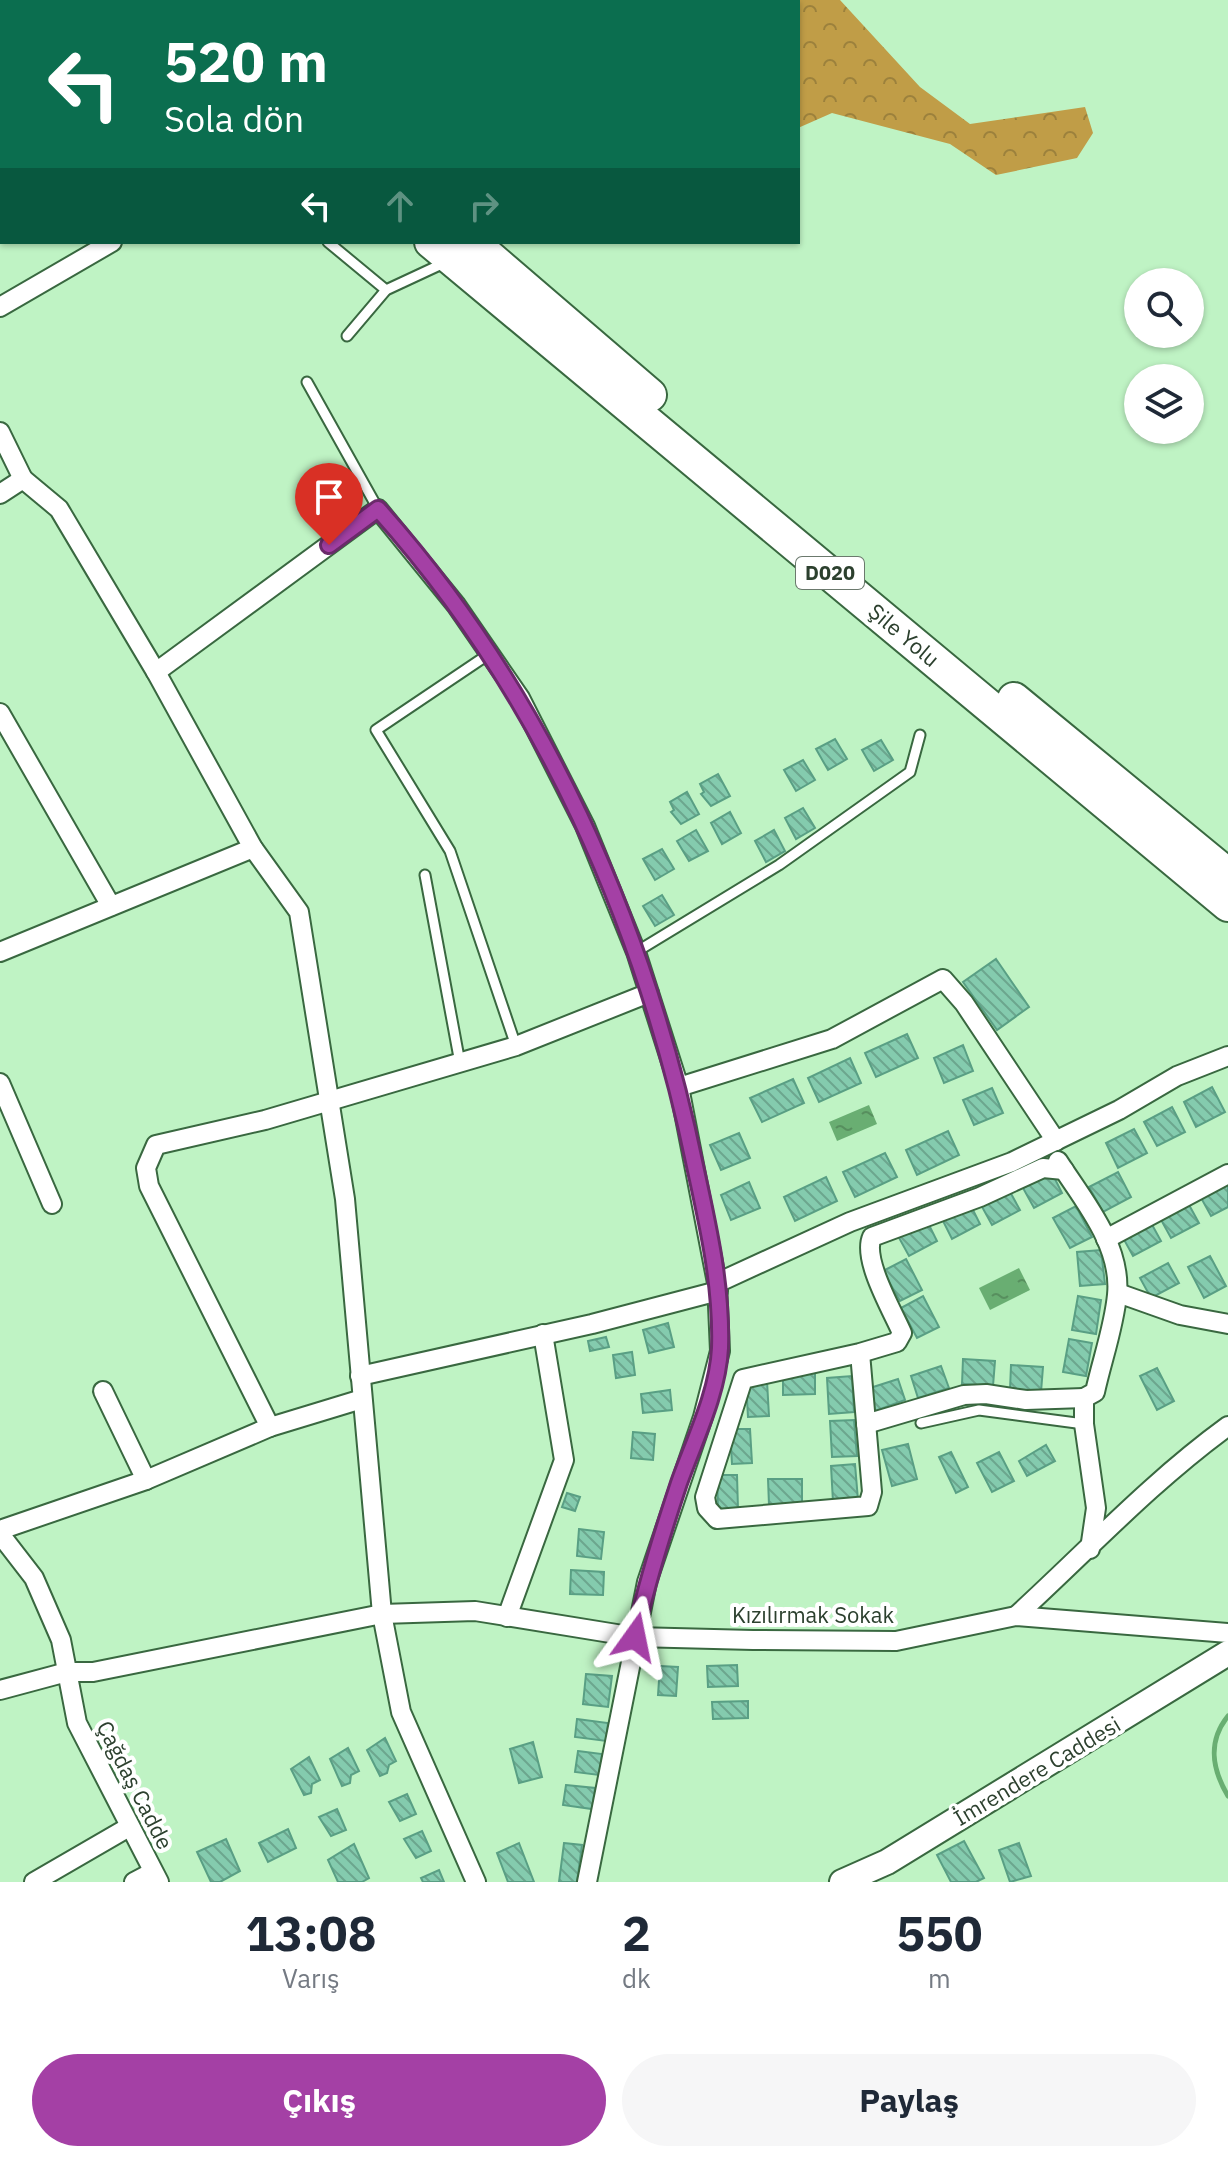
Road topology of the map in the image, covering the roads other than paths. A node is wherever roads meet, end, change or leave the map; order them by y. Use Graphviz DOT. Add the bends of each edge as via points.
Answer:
graph roads {
  1 [pos="109,244"];
  2 [pos="330,244"];
  3 [pos="452,248"];
  4 [pos="386,290"];
  5 [pos="0,307"];
  6 [pos="347,336"];
  7 [pos="307,382"];
  8 [pos="0,432"];
  9 [pos="23,479"];
  10 [pos="0,494"];
  11 [pos="378,509"];
  12 [pos="489,654"];
  13 [pos="156,672"];
  14 [pos="0,713"];
  15 [pos="920,735"];
  16 [pos="253,848"];
  17 [pos="425,875"];
  18 [pos="1228,875"];
  19 [pos="1228,905"];
  20 [pos="111,906"];
  21 [pos="0,952"];
  22 [pos="636,952"];
  23 [pos="649,993"];
  24 [pos="516,1046"];
  25 [pos="1228,1056"];
  26 [pos="460,1063"];
  27 [pos="0,1083"];
  28 [pos="679,1087"];
  29 [pos="330,1102"];
  30 [pos="1052,1143"];
  31 [pos="1064,1170"];
  32 [pos="1228,1174"];
  33 [pos="52,1204"];
  34 [pos="1106,1239"];
  35 [pos="718,1287"];
  36 [pos="1118,1293"];
  37 [pos="1228,1324"];
  38 [pos="543,1334"];
  39 [pos="860,1353"];
  40 [pos="360,1376"];
  41 [pos="103,1391"];
  42 [pos="1084,1398"];
  43 [pos="362,1399"];
  44 [pos="921,1423"];
  45 [pos="866,1424"];
  46 [pos="1084,1424"];
  47 [pos="1228,1426"];
  48 [pos="270,1427"];
  49 [pos="146,1480"];
  50 [pos="0,1532"];
  51 [pos="1090,1549"];
  52 [pos="382,1614"];
  53 [pos="1016,1616"];
  54 [pos="507,1617"];
  55 [pos="1228,1633"];
  56 [pos="635,1637"];
  57 [pos="1228,1653"];
  58 [pos="67,1672"];
  59 [pos="0,1690"];
  60 [pos="129,1827"];
  61 [pos="156,1877"];
  62 [pos="34,1882"];
  63 [pos="134,1882"];
  64 [pos="476,1882"];
  65 [pos="587,1882"];
  66 [pos="842,1882"];
  1 -- 5 [label="street"];
  2 -- 4 [label="lane"];
  3 -- 4 [label="lane"];
  3 -- 18 [label="highway, Şile Yolu / D020"];
  3 -- 19 [label="highway, Şile Yolu / D020"];
  4 -- 6 [label="lane"];
  7 -- 11 [label="lane"];
  8 -- 9 [label="street"];
  9 -- 10 [label="street"];
  9 -- 13 [label="street" via="59,509"];
  11 -- 12 [label="street"];
  11 -- 13 [label="street"];
  12 -- 22 [label="street" via="520,698 585,826"];
  12 -- 24 [label="lane" via="376,730 450,851"];
  13 -- 16 [label="street"];
  14 -- 20 [label="street"];
  15 -- 22 [label="lane" via="910,772 779,865"];
  16 -- 20 [label="street"];
  16 -- 29 [label="street" via="299,912"];
  17 -- 26 [label="lane"];
  20 -- 21 [label="street"];
  22 -- 23 [label="street"];
  23 -- 24 [label="street"];
  23 -- 28 [label="street"];
  24 -- 26 [label="street"];
  25 -- 30 [label="street" via="1177,1076"];
  26 -- 29 [label="street"];
  27 -- 33 [label="street"];
  28 -- 30 [label="street" via="832,1039 943,979 964,1003"];
  28 -- 35 [label="street"];
  29 -- 40 [label="street" via="345,1199"];
  29 -- 48 [label="street" via="164,1141 151,1151 146,1168 149,1186"];
  30 -- 31 [label="street"];
  30 -- 35 [label="street" via="850,1222"];
  31 -- 34 [label="street"];
  31 -- 39 [label="street" via="1043,1168 872,1237 867,1246 870,1261 902,1333 897,1342"];
  32 -- 34 [label="street"];
  34 -- 36 [label="street"];
  35 -- 38 [label="street"];
  35 -- 56 [label="street" via="720,1351 647,1582"];
  36 -- 37 [label="street" via="1180,1315"];
  36 -- 42 [label="street" via="1095,1392"];
  38 -- 40 [label="street"];
  38 -- 54 [label="street" via="564,1460"];
  39 -- 45 [label="street"];
  39 -- 45 [label="street" via="743,1379 710,1477 707,1508 717,1519 868,1506 872,1492"];
  40 -- 43 [label="street"];
  41 -- 49 [label="street"];
  42 -- 45 [label="street" via="964,1395"];
  42 -- 46 [label="street"];
  43 -- 48 [label="street"];
  43 -- 52 [label="street"];
  44 -- 46 [label="lane" via="979,1410"];
  46 -- 51 [label="street" via="1096,1508"];
  47 -- 51 [label="street" via="1157,1480"];
  48 -- 49 [label="street"];
  49 -- 50 [label="street"];
  50 -- 58 [label="street, Çağdaş Cadde" via="34,1578 61,1640"];
  51 -- 53 [label="street"];
  52 -- 54 [label="street, Kızılırmak Sokak" via="475,1611"];
  52 -- 58 [label="street, Kızılırmak Sokak" via="93,1672"];
  52 -- 64 [label="street" via="401,1712"];
  53 -- 55 [label="street, Kızılırmak Sokak"];
  53 -- 56 [label="street, Kızılırmak Sokak" via="896,1641"];
  54 -- 56 [label="street, Kızılırmak Sokak"];
  56 -- 65 [label="street"];
  57 -- 66 [label="street, İmrendere Caddesi" via="887,1862"];
  58 -- 59 [label="street, Kızılırmak Sokak"];
  58 -- 60 [label="street, Çağdaş Cadde" via="77,1723"];
  60 -- 61 [label="street, Çağdaş Cadde"];
  60 -- 62 [label="street"];
  61 -- 63 [label="street"];
}
